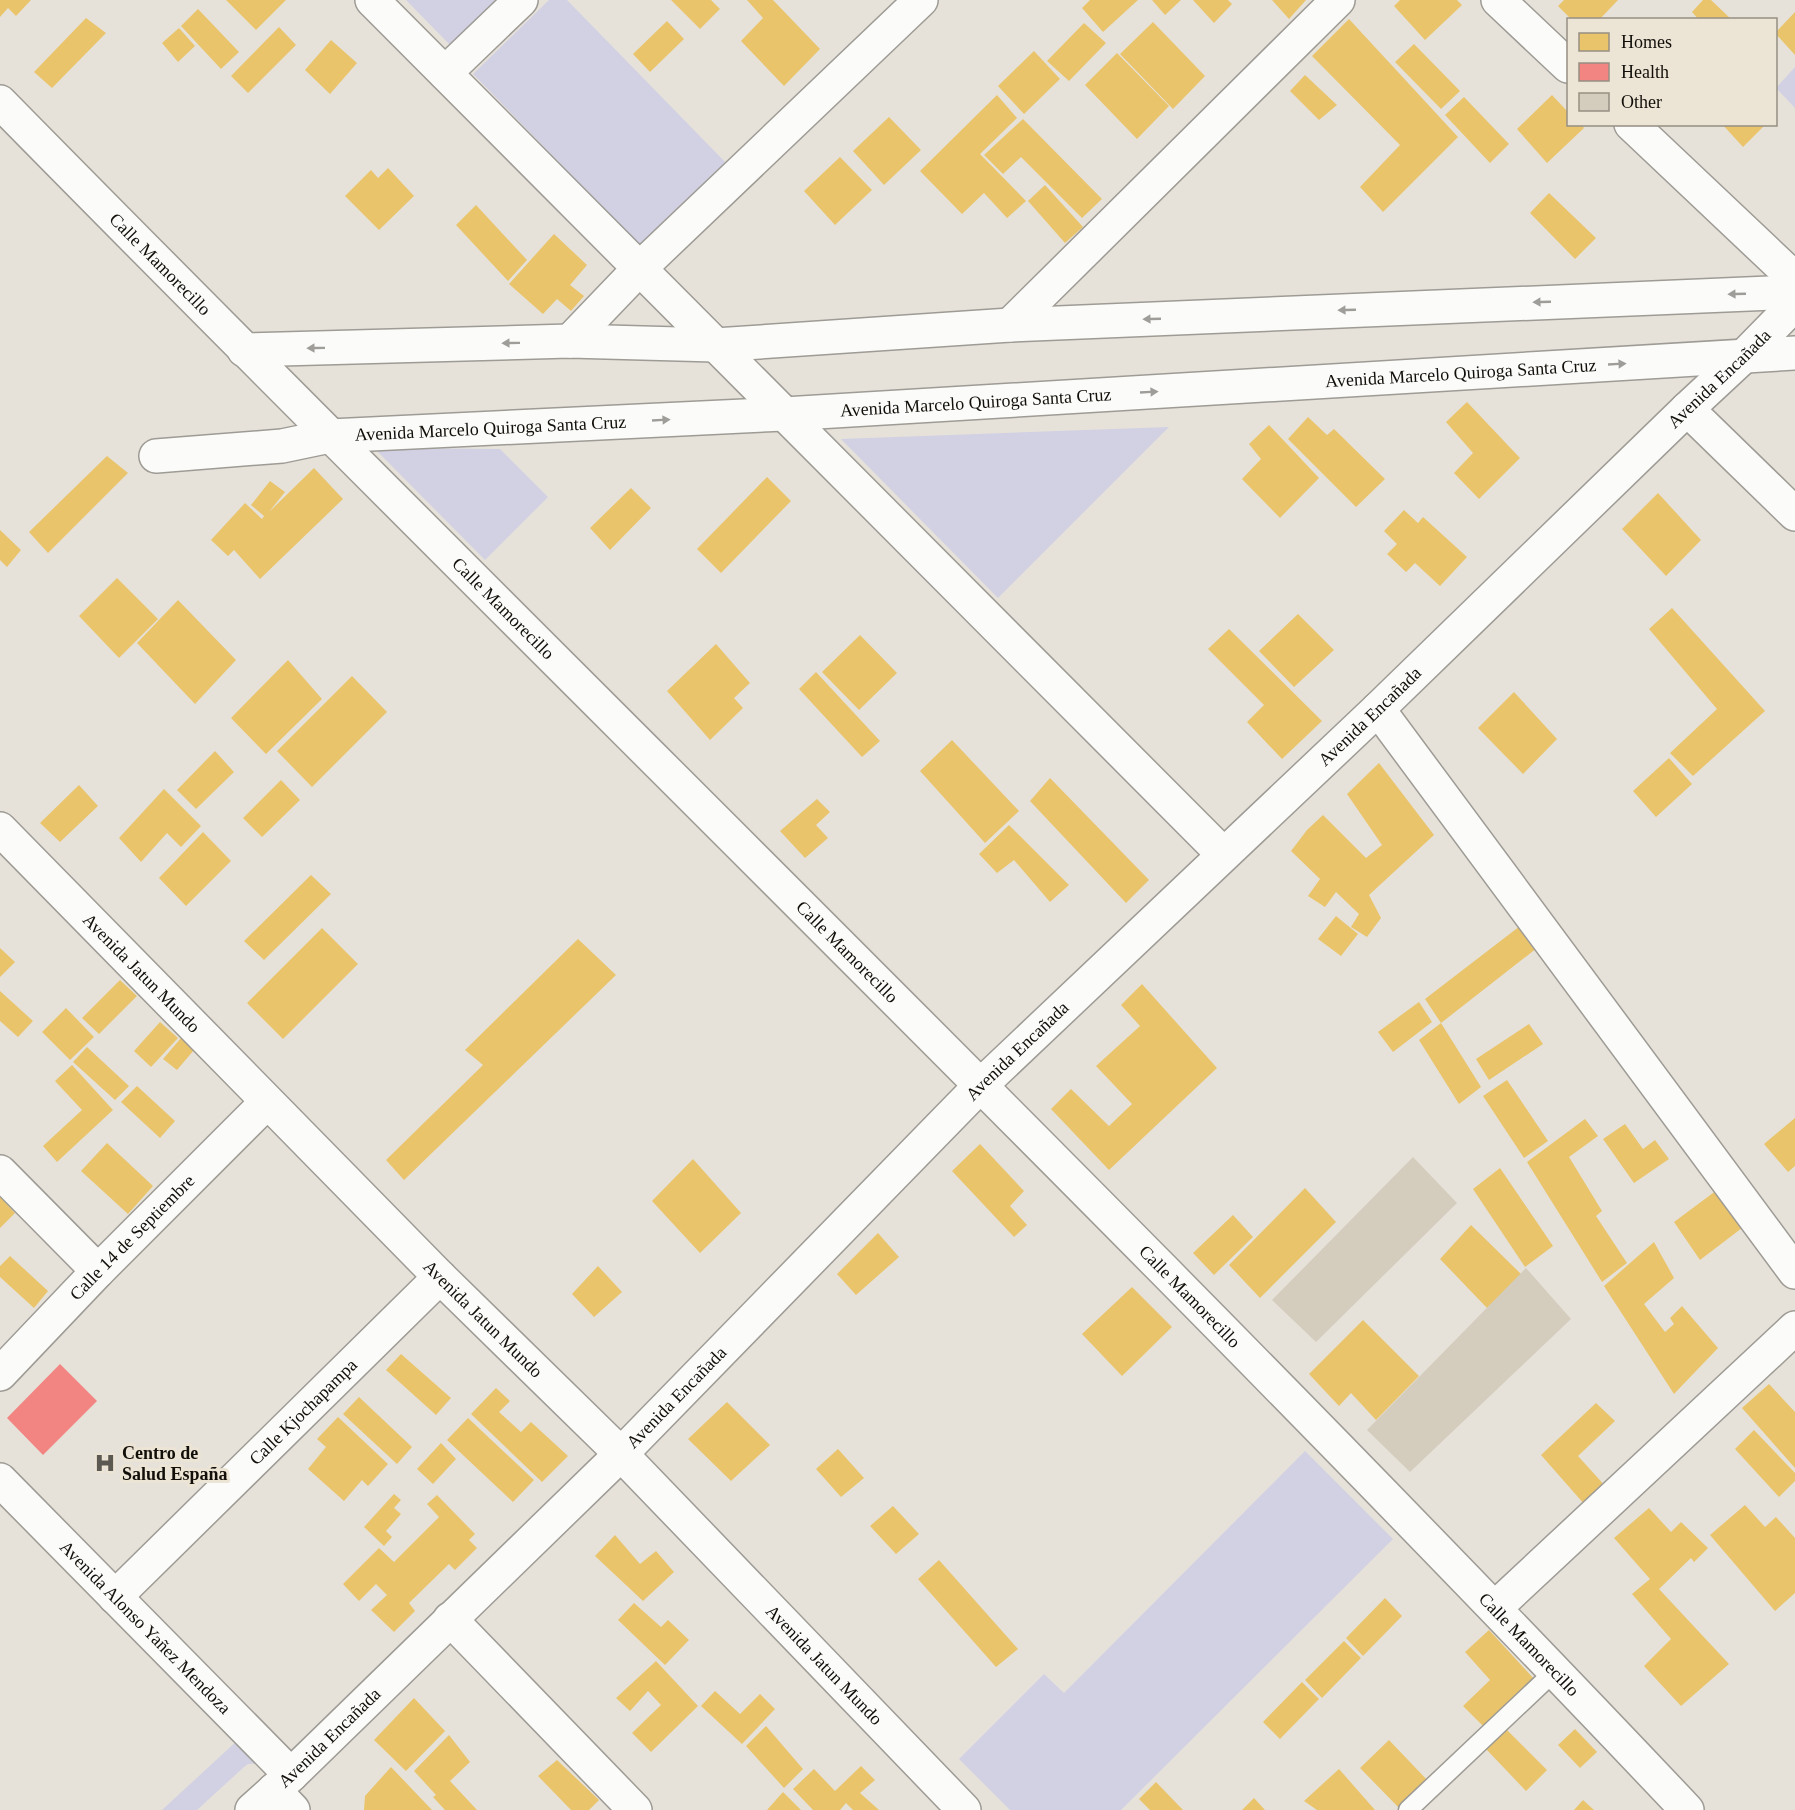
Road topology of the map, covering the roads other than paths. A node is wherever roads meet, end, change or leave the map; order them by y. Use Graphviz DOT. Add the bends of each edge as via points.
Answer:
graph roads {
  1 [pos="372,0"];
  2 [pos="521,0"];
  3 [pos="921,0"];
  4 [pos="1338,0"];
  5 [pos="1498,0"];
  6 [pos="1567,64"];
  7 [pos="444,73"];
  8 [pos="0,102"];
  9 [pos="1633,126"];
  10 [pos="639,269"];
  11 [pos="1795,279"];
  12 [pos="1795,292"];
  13 [pos="1795,304"];
  14 [pos="1010,325"];
  15 [pos="570,341"];
  16 [pos="715,345"];
  17 [pos="243,350"];
  18 [pos="1795,353"];
  19 [pos="1744,356"];
  20 [pos="1687,409"];
  21 [pos="784,414"];
  22 [pos="330,436"];
  23 [pos="156,456"];
  24 [pos="1795,514"];
  25 [pos="1378,709"];
  26 [pos="0,829"];
  27 [pos="1223,854"];
  28 [pos="981,1085"];
  29 [pos="267,1102"];
  30 [pos="0,1172"];
  31 [pos="98,1271"];
  32 [pos="1795,1272"];
  33 [pos="440,1277"];
  34 [pos="1795,1328"];
  35 [pos="0,1374"];
  36 [pos="621,1454"];
  37 [pos="0,1480"];
  38 [pos="115,1597"];
  39 [pos="1496,1608"];
  40 [pos="450,1619"];
  41 [pos="1555,1671"];
  42 [pos="278,1796"];
  43 [pos="635,1810"];
  44 [pos="964,1810"];
  45 [pos="1408,1810"];
  46 [pos="1687,1810"];
  1 -- 7 [label="street"];
  2 -- 7 [label="street"];
  3 -- 10 [label="street"];
  4 -- 14 [label="street"];
  5 -- 6 [label="street"];
  7 -- 10 [label="street"];
  8 -- 17 [label="street, Calle Mamorecillo"];
  9 -- 11 [label="street"];
  10 -- 15 [label="street"];
  10 -- 16 [label="street"];
  12 -- 14 [label="street, one-way"];
  13 -- 19 [label="street, Avenida Encañada"];
  14 -- 16 [label="street"];
  15 -- 16 [label="street"];
  15 -- 17 [label="street, one-way"];
  16 -- 21 [label="street"];
  17 -- 22 [label="street, Calle Mamorecillo"];
  18 -- 19 [label="street, Avenida Marcelo Quiroga Santa Cruz"];
  19 -- 20 [label="street, Avenida Encañada"];
  21 -- 19 [label="street, Avenida Marcelo Quiroga Santa Cruz, one-way"];
  20 -- 24 [label="street"];
  20 -- 25 [label="street, Avenida Encañada"];
  22 -- 21 [label="street, Avenida Marcelo Quiroga Santa Cruz, one-way"];
  21 -- 27 [label="street"];
  22 -- 23 [label="street, Avenida Marcelo Quiroga Santa Cruz" via="282,446"];
  22 -- 28 [label="street, Calle Mamorecillo"];
  25 -- 27 [label="street, Avenida Encañada"];
  25 -- 32 [label="street"];
  26 -- 29 [label="street, Avenida Jatun Mundo"];
  27 -- 28 [label="street, Avenida Encañada"];
  28 -- 36 [label="street, Avenida Encañada"];
  28 -- 39 [label="street, Calle Mamorecillo"];
  29 -- 31 [label="street, Calle 14 de Septiembre"];
  29 -- 33 [label="street, Avenida Jatun Mundo"];
  30 -- 31 [label="street"];
  31 -- 35 [label="street, Calle 14 de Septiembre"];
  33 -- 36 [label="street, Avenida Jatun Mundo"];
  33 -- 38 [label="street, Calle Kjochapampa"];
  34 -- 39 [label="street"];
  36 -- 40 [label="street, Avenida Encañada"];
  36 -- 44 [label="street, Avenida Jatun Mundo"];
  37 -- 38 [label="street, Avenida Alonso Yañez Mendoza"];
  38 -- 42 [label="street, Avenida Alonso Yañez Mendoza"];
  39 -- 41 [label="street, Calle Mamorecillo"];
  40 -- 42 [label="street, Avenida Encañada"];
  40 -- 43 [label="street"];
  41 -- 45 [label="lane"];
  41 -- 46 [label="street, Calle Mamorecillo"];
}
